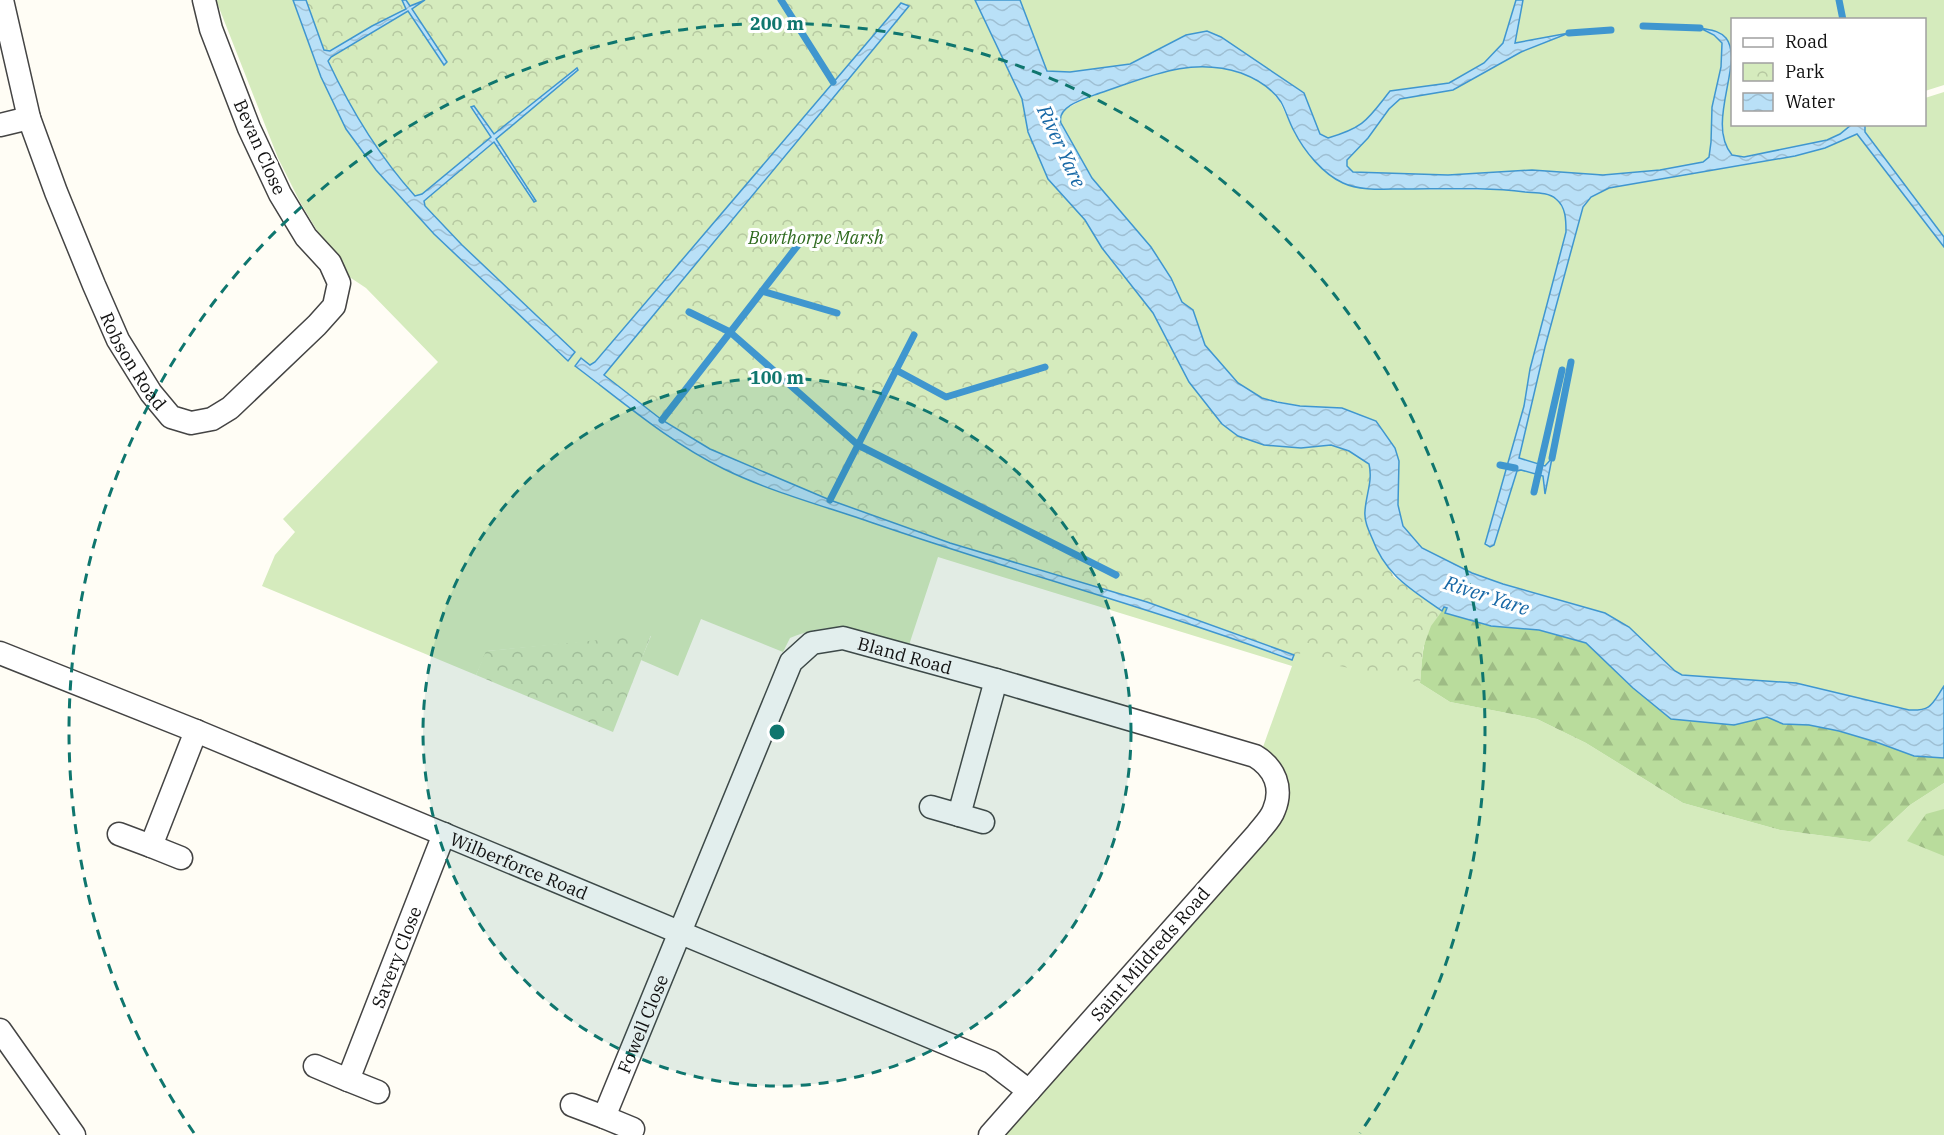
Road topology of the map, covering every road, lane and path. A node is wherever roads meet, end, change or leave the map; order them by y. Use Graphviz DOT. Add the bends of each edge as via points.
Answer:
graph roads {
  1 [pos="2,0"];
  2 [pos="204,0"];
  3 [pos="29,118"];
  4 [pos="0,125"];
  5 [pos="339,283"];
  6 [pos="0,653"];
  7 [pos="996,680"];
  8 [pos="196,731"];
  9 [pos="1267,763"];
  10 [pos="931,807"];
  11 [pos="959,814"];
  12 [pos="983,822"];
  13 [pos="118,834"];
  14 [pos="444,834"];
  15 [pos="151,846"];
  16 [pos="181,858"];
  17 [pos="679,931"];
  18 [pos="0,1029"];
  19 [pos="315,1066"];
  20 [pos="348,1080"];
  21 [pos="1029,1091"];
  22 [pos="378,1092"];
  23 [pos="572,1105"];
  24 [pos="604,1117"];
  25 [pos="633,1129"];
  26 [pos="74,1135"];
  27 [pos="990,1135"];
  1 -- 3 [label="street, Robson Road"];
  2 -- 5 [label="street, Bevan Close" via="245,117 280,194 306,237 330,263"];
  3 -- 4 [label="street"];
  3 -- 5 [label="street, Robson Road" via="118,339 151,393 171,417 191,423 230,408 334,306"];
  6 -- 8 [label="street, Wilberforce Road"];
  7 -- 9 [label="street, Bland Road" via="1255,756"];
  7 -- 11 [label="street"];
  7 -- 17 [label="street, Bland Road" via="843,638 813,643 791,662"];
  8 -- 14 [label="street, Wilberforce Road"];
  8 -- 15 [label="street"];
  9 -- 21 [label="street, Saint Mildreds Road" via="1275,775 1278,793 1274,812"];
  10 -- 11 [label="street"];
  11 -- 12 [label="street"];
  13 -- 15 [label="street"];
  14 -- 17 [label="street, Wilberforce Road"];
  14 -- 20 [label="street, Savery Close"];
  15 -- 16 [label="street"];
  17 -- 21 [label="street, Wilberforce Road" via="991,1062"];
  17 -- 24 [label="street, Fowell Close"];
  18 -- 26 [label="street"];
  19 -- 20 [label="street"];
  20 -- 22 [label="street"];
  21 -- 27 [label="street, Saint Mildreds Road"];
  23 -- 24 [label="street"];
  24 -- 25 [label="street"];
}
